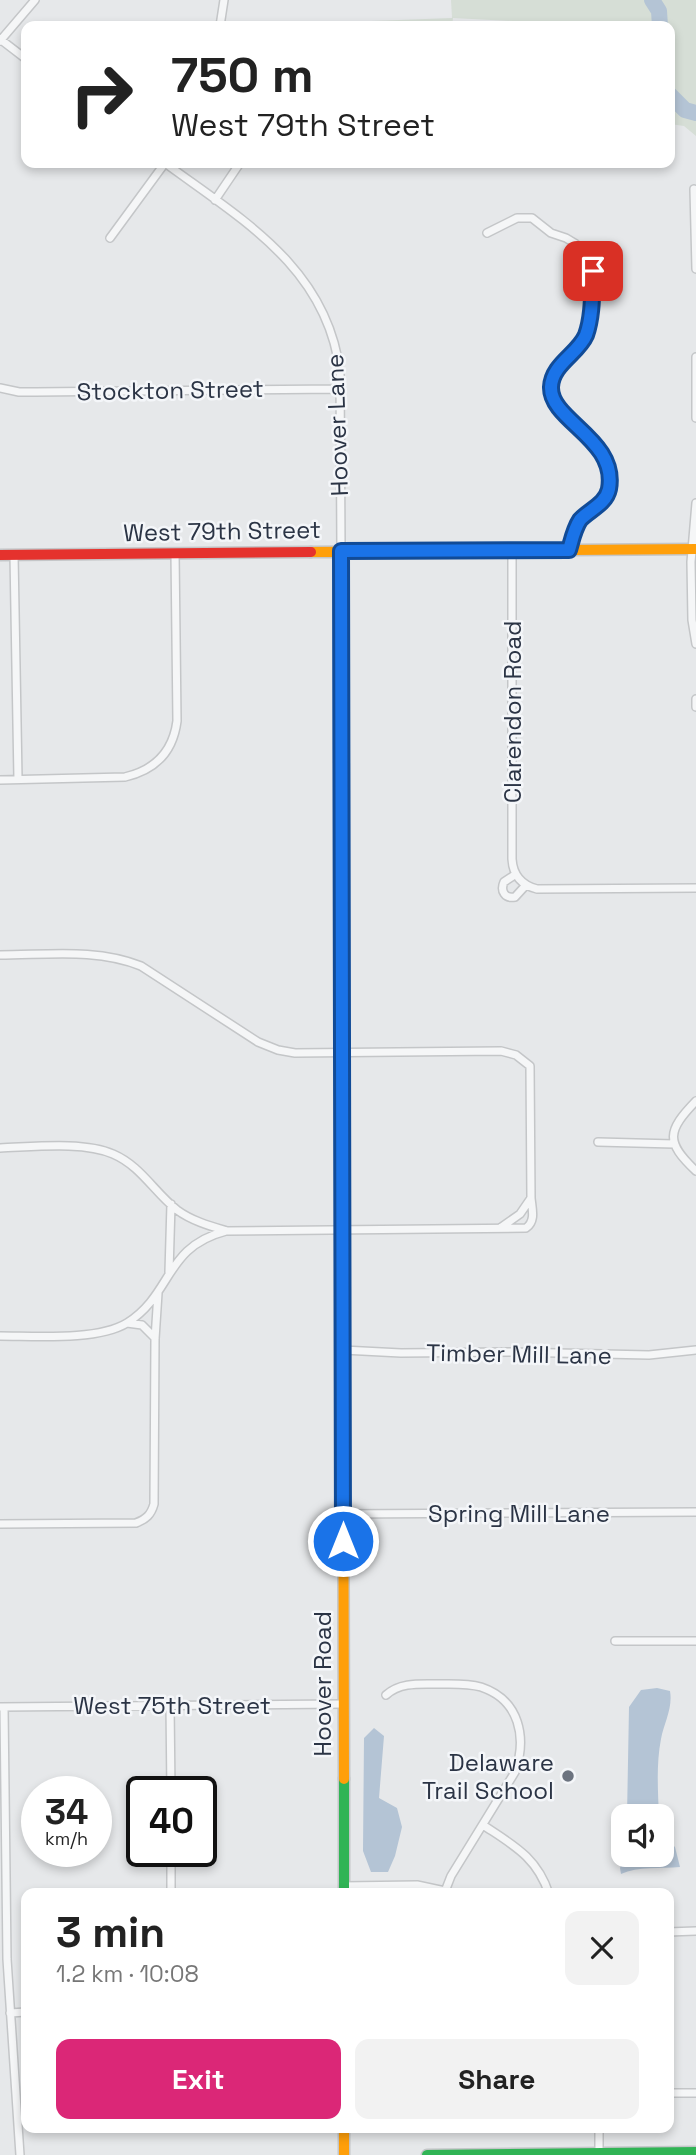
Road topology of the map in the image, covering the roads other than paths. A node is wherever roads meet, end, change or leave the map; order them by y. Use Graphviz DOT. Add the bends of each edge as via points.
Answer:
graph roads {
  1 [pos="34,0"];
  2 [pos="224,0"];
  3 [pos="221,21"];
  4 [pos="0,40"];
  5 [pos="21,55"];
  6 [pos="161,168"];
  7 [pos="172,168"];
  8 [pos="237,168"];
  9 [pos="694,189"];
  10 [pos="215,200"];
  11 [pos="487,233"];
  12 [pos="110,238"];
  13 [pos="696,270"];
  14 [pos="696,357"];
  15 [pos="0,388"];
  16 [pos="340,389"];
  17 [pos="696,418"];
  18 [pos="696,503"];
  19 [pos="694,549"];
  20 [pos="512,550"];
  21 [pos="569,550"];
  22 [pos="341,551"];
  23 [pos="175,553"];
  24 [pos="0,555"];
  25 [pos="14,555"];
  26 [pos="696,644"];
  27 [pos="696,699"];
  28 [pos="696,707"];
  29 [pos="18,779"];
  30 [pos="0,780"];
  31 [pos="520,880"];
  32 [pos="696,888"];
  33 [pos="0,955"];
  34 [pos="342,1052"];
  35 [pos="696,1101"];
  36 [pos="673,1141"];
  37 [pos="598,1142"];
  38 [pos="0,1148"];
  39 [pos="696,1171"];
  40 [pos="531,1198"];
  41 [pos="171,1204"];
  42 [pos="342,1228"];
  43 [pos="500,1228"];
  44 [pos="227,1231"];
  45 [pos="169,1273"];
  46 [pos="158,1293"];
  47 [pos="126,1323"];
  48 [pos="0,1336"];
  49 [pos="155,1339"];
  50 [pos="343,1350"];
  51 [pos="696,1350"];
  52 [pos="696,1512"];
  53 [pos="343,1514"];
  54 [pos="0,1524"];
  55 [pos="615,1641"];
  56 [pos="696,1641"];
  57 [pos="386,1695"];
  58 [pos="344,1704"];
  59 [pos="170,1706"];
  60 [pos="2,1707"];
  61 [pos="171,1776"];
  62 [pos="482,1825"];
  63 [pos="171,1867"];
  64 [pos="171,1888"];
  65 [pos="344,1888"];
  66 [pos="373,1888"];
  67 [pos="429,1888"];
  68 [pos="446,1888"];
  69 [pos="547,1888"];
  70 [pos="696,1931"];
  71 [pos="674,1932"];
  72 [pos="0,2010"];
  73 [pos="10,2011"];
  74 [pos="21,2012"];
  75 [pos="674,2093"];
  76 [pos="696,2093"];
  77 [pos="344,2133"];
  78 [pos="599,2133"];
  79 [pos="696,2152"];
  80 [pos="599,2153"];
  81 [pos="20,2155"];
  82 [pos="344,2155"];
  83 [pos="427,2155"];
  1 -- 4 [label="street"];
  2 -- 3 [label="street"];
  4 -- 5 [label="street"];
  6 -- 12 [label="street"];
  7 -- 10 [label="street, Hoover Lane"];
  8 -- 10 [label="street"];
  9 -- 13 [label="street"];
  10 -- 16 [label="street, Hoover Lane" via="270,242 304,281 333,340"];
  11 -- 21 [label="street" via="517,218 532,218 576,244 593,271 586,333 554,374 551,391 559,407 601,452 609,485 602,502 575,528"];
  14 -- 17 [label="street"];
  15 -- 16 [label="street, Stockton Street" via="29,392"];
  16 -- 22 [label="street, Hoover Lane"];
  18 -- 19 [label="street"];
  19 -- 21 [label="street, West 79th Street"];
  19 -- 26 [label="street"];
  20 -- 21 [label="street, West 79th Street"];
  20 -- 22 [label="street, West 79th Street"];
  20 -- 31 [label="street, Clarendon Road" via="512,859"];
  22 -- 23 [label="street, West 79th Street"];
  22 -- 34 [label="street, Hoover Road"];
  23 -- 25 [label="street, West 79th Street"];
  23 -- 29 [label="street" via="177,725 167,751 143,772 120,778"];
  24 -- 25 [label="street, West 79th Street"];
  25 -- 29 [label="street"];
  27 -- 28 [label="street"];
  29 -- 30 [label="street"];
  31 -- 31 [label="street" via="506,879 504,894 518,896"];
  31 -- 32 [label="street" via="537,889"];
  33 -- 34 [label="street" via="97,954 125,959 266,1046 295,1053"];
  34 -- 40 [label="street" via="501,1051 516,1055 530,1066"];
  34 -- 42 [label="street, Hoover Road"];
  35 -- 36 [label="street" via="677,1125"];
  36 -- 37 [label="street"];
  36 -- 39 [label="street" via="679,1155"];
  38 -- 41 [label="street" via="105,1151 134,1166"];
  40 -- 43 [label="street" via="520,1214"];
  40 -- 43 [label="street" via="531,1224"];
  41 -- 44 [label="street" via="190,1218"];
  41 -- 45 [label="street"];
  42 -- 43 [label="street"];
  42 -- 44 [label="street"];
  42 -- 50 [label="street, Hoover Road"];
  44 -- 45 [label="street" via="190,1247"];
  45 -- 46 [label="street"];
  46 -- 47 [label="street"];
  46 -- 49 [label="street"];
  47 -- 48 [label="street" via="79,1335"];
  47 -- 49 [label="street" via="142,1325"];
  49 -- 54 [label="street" via="151,1513 136,1522"];
  50 -- 51 [label="street, Timber Mill Lane" via="649,1355"];
  50 -- 53 [label="street, Hoover Road"];
  52 -- 53 [label="street, Spring Mill Lane"];
  53 -- 58 [label="street, Hoover Road"];
  55 -- 56 [label="street"];
  57 -- 62 [label="street" via="415,1684 470,1685 493,1693 511,1709 521,1732 521,1757"];
  58 -- 59 [label="street, West 75th Street"];
  58 -- 65 [label="street, Hoover Road"];
  59 -- 60 [label="street, West 75th Street"];
  59 -- 61 [label="street"];
  60 -- 73 [label="street"];
  62 -- 68 [label="street"];
  62 -- 69 [label="street" via="526,1855"];
  63 -- 64 [label="street"];
  66 -- 67 [label="street"];
  70 -- 71 [label="street"];
  72 -- 73 [label="street"];
  73 -- 74 [label="street"];
  73 -- 81 [label="street"];
  75 -- 76 [label="street"];
  77 -- 82 [label="street"];
  78 -- 80 [label="street"];
  79 -- 80 [label="street"];
  80 -- 83 [label="street"];
}
